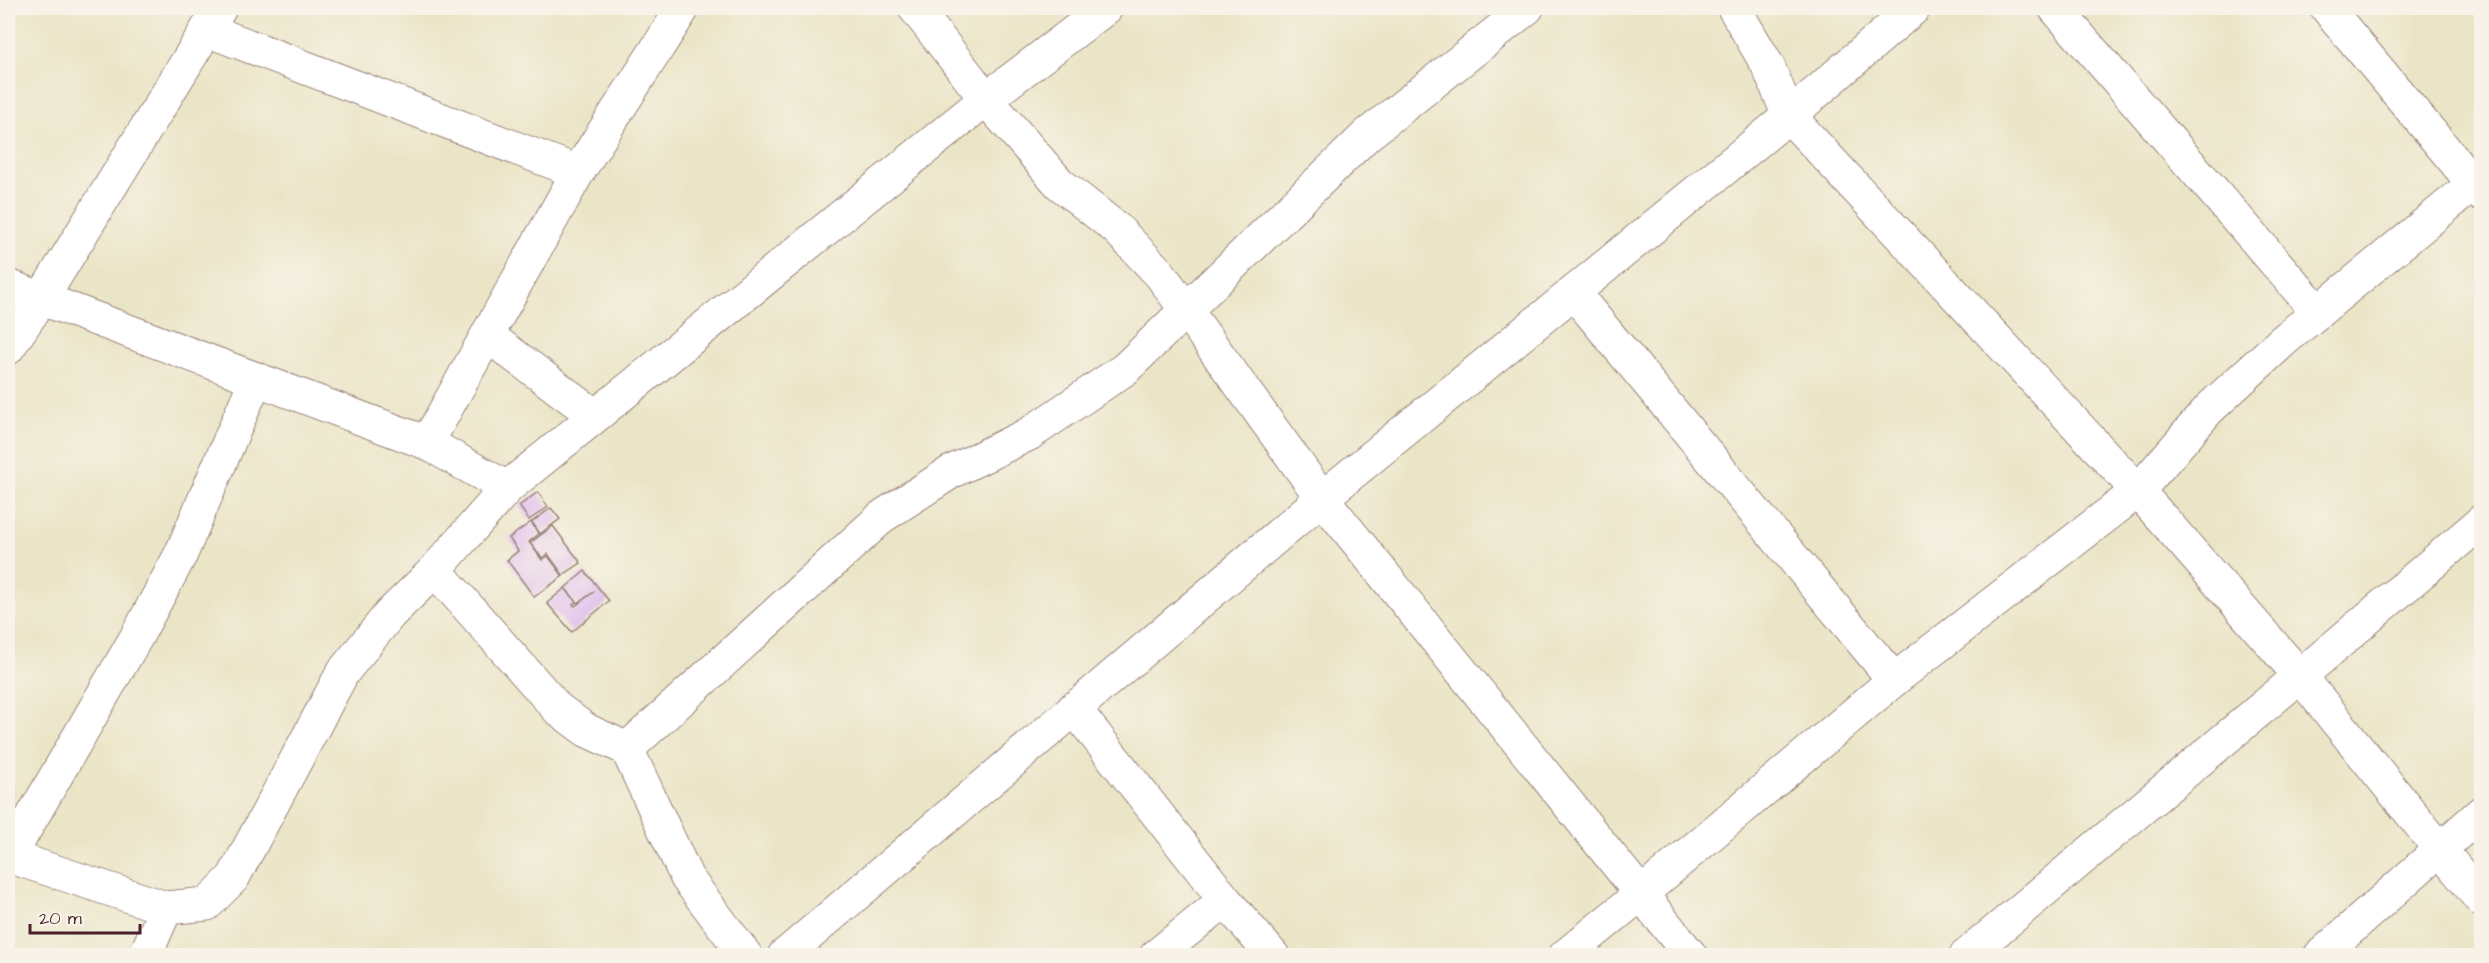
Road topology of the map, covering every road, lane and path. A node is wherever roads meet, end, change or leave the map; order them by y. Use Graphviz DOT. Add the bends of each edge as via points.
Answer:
graph roads {
  1 [pos="683,8"];
  2 [pos="915,8"];
  3 [pos="1106,8"];
  4 [pos="1527,8"];
  5 [pos="1734,8"];
  6 [pos="1914,8"];
  7 [pos="2055,8"];
  8 [pos="2327,8"];
  9 [pos="213,19"];
  10 [pos="986,99"];
  11 [pos="1789,116"];
  12 [pos="578,172"];
  13 [pos="2479,185"];
  14 [pos="8,286"];
  15 [pos="1574,293"];
  16 [pos="42,298"];
  17 [pos="1187,310"];
  18 [pos="2318,312"];
  19 [pos="488,336"];
  20 [pos="8,348"];
  21 [pos="256,379"];
  22 [pos="594,416"];
  23 [pos="427,443"];
  24 [pos="507,488"];
  25 [pos="2138,491"];
  26 [pos="1322,498"];
  27 [pos="2481,521"];
  28 [pos="435,570"];
  29 [pos="2300,676"];
  30 [pos="1894,680"];
  31 [pos="1074,708"];
  32 [pos="627,749"];
  33 [pos="2481,812"];
  34 [pos="2438,849"];
  35 [pos="8,857"];
  36 [pos="1642,893"];
  37 [pos="1225,900"];
  38 [pos="2481,901"];
  39 [pos="166,908"];
  40 [pos="145,956"];
  41 [pos="746,956"];
  42 [pos="784,956"];
  43 [pos="1156,956"];
  44 [pos="1273,956"];
  45 [pos="1565,956"];
  46 [pos="1691,956"];
  47 [pos="1966,956"];
  48 [pos="2320,956"];
  1 -- 12 [label="street"];
  2 -- 10 [label="street"];
  3 -- 10 [label="street"];
  4 -- 17 [label="street" via="1367,135"];
  5 -- 11 [label="street" via="1768,66"];
  6 -- 11 [label="street"];
  7 -- 18 [label="street"];
  8 -- 13 [label="street"];
  9 -- 12 [label="street"];
  9 -- 16 [label="street"];
  10 -- 17 [label="street" via="1059,183 1117,229 1160,274"];
  10 -- 22 [label="street"];
  11 -- 15 [label="street"];
  11 -- 25 [label="street"];
  12 -- 19 [label="street"];
  13 -- 18 [label="street"];
  14 -- 16 [label="street"];
  15 -- 26 [label="street"];
  15 -- 30 [label="street"];
  16 -- 20 [label="street"];
  16 -- 21 [label="street"];
  17 -- 26 [label="street"];
  17 -- 32 [label="street" via="1125,369 1058,415 1029,434 951,472 884,516"];
  18 -- 25 [label="street" via="2209,409"];
  19 -- 22 [label="street"];
  19 -- 23 [label="street"];
  21 -- 23 [label="street"];
  21 -- 35 [label="street" via="181,554"];
  22 -- 24 [label="street"];
  23 -- 24 [label="street"];
  24 -- 28 [label="street"];
  25 -- 29 [label="street"];
  25 -- 30 [label="street"];
  26 -- 31 [label="street"];
  26 -- 36 [label="street"];
  27 -- 29 [label="street"];
  28 -- 32 [label="street" via="558,710 586,730"];
  28 -- 39 [label="street" via="390,614 343,672 233,878 207,904"];
  29 -- 34 [label="street"];
  29 -- 47 [label="street"];
  30 -- 36 [label="street"];
  31 -- 37 [label="street"];
  31 -- 42 [label="street"];
  32 -- 41 [label="street" via="687,878"];
  33 -- 34 [label="street"];
  34 -- 38 [label="street"];
  34 -- 48 [label="street"];
  35 -- 39 [label="street"];
  36 -- 45 [label="street"];
  36 -- 46 [label="street"];
  37 -- 43 [label="street"];
  37 -- 44 [label="street"];
  39 -- 40 [label="street"];
}
